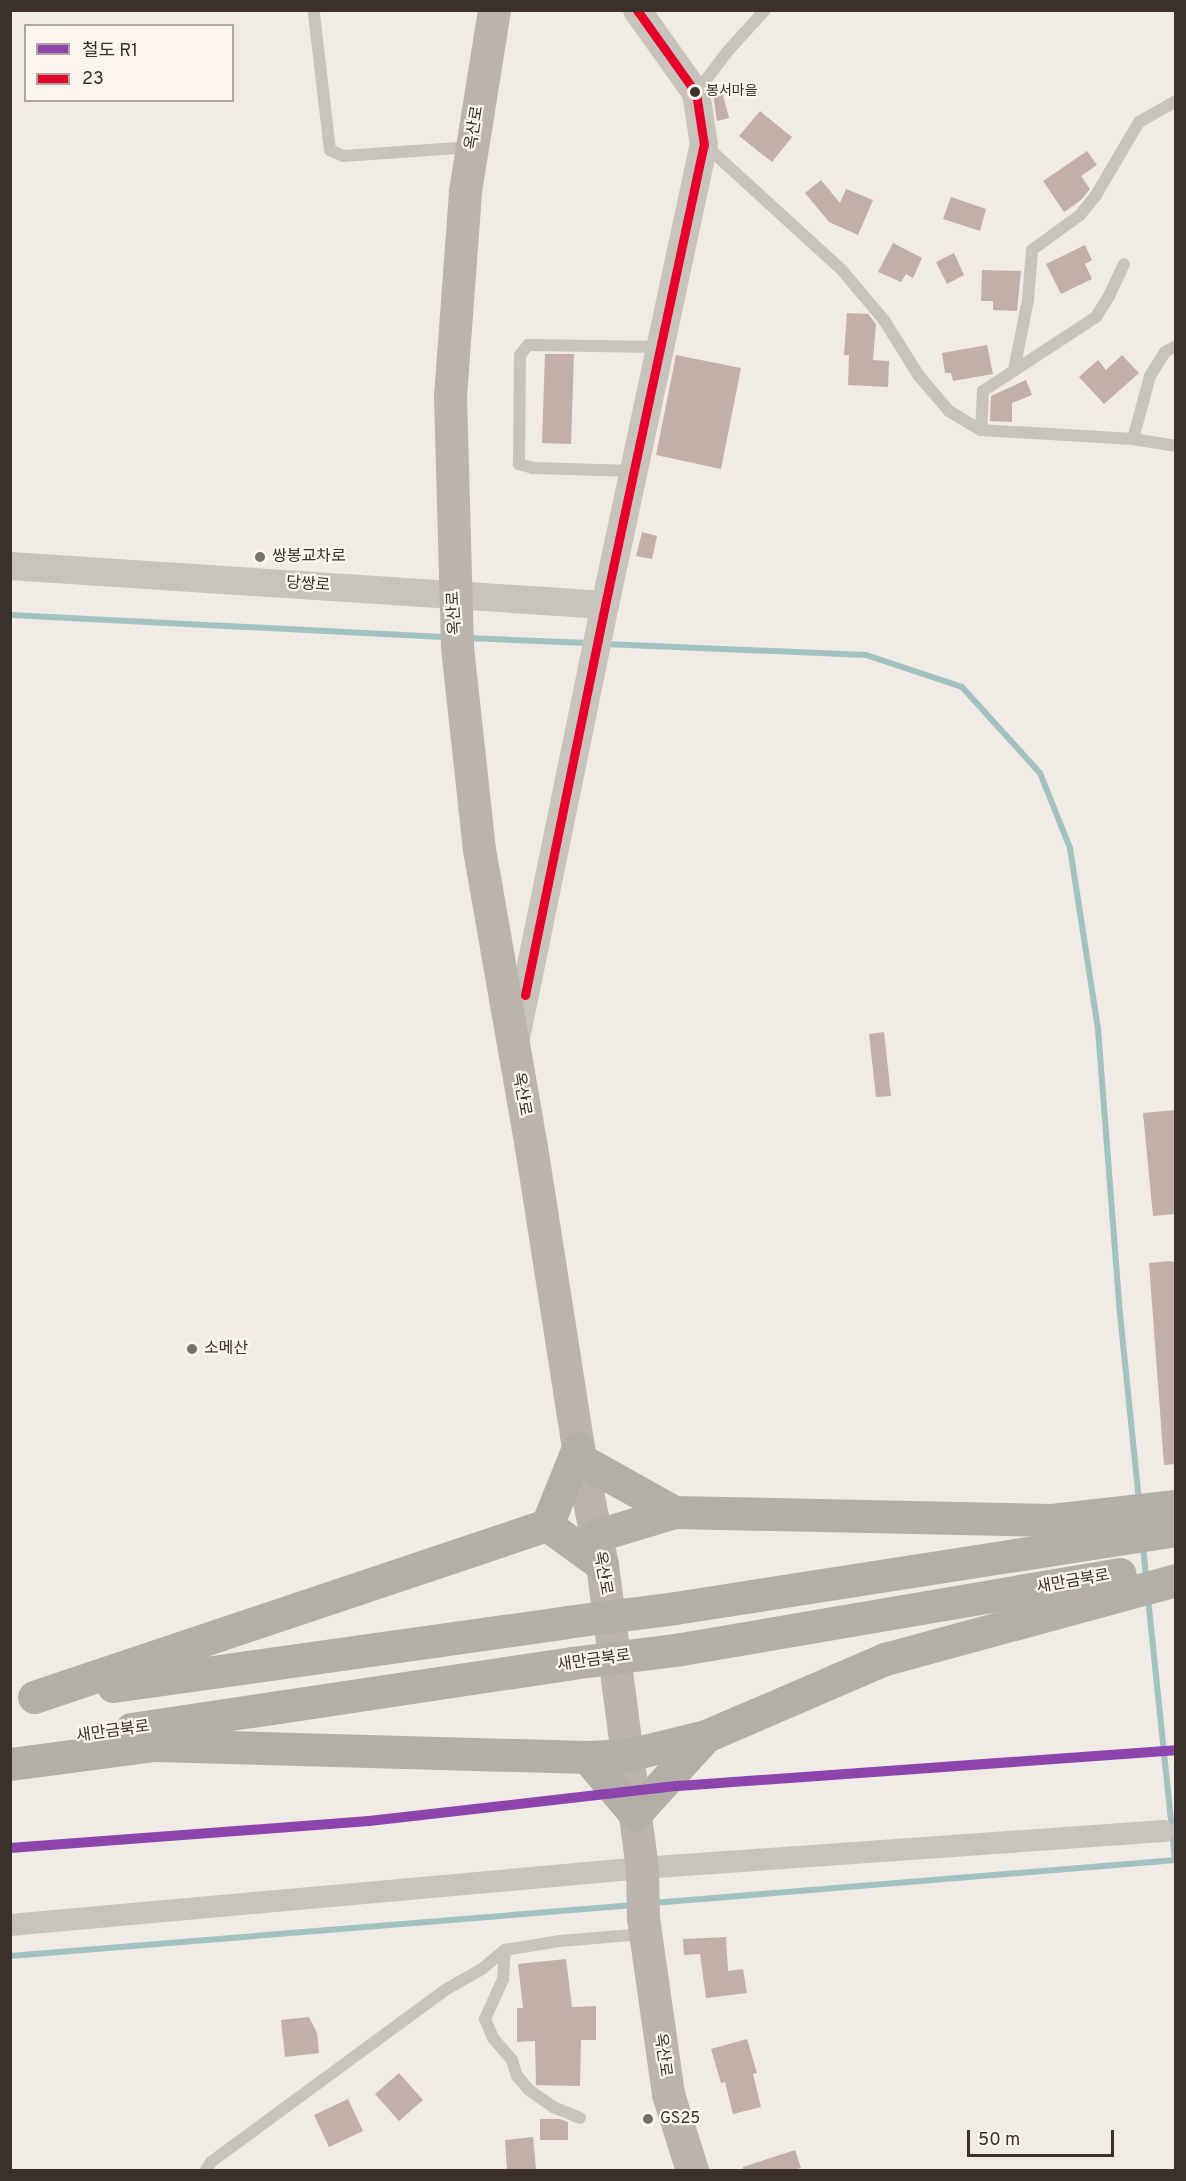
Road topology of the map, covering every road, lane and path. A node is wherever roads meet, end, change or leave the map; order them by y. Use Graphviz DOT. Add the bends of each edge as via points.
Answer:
graph roads {
  1 [pos="494,10"];
  2 [pos="637,10"];
  3 [pos="765,10"];
  4 [pos="314,14"];
  5 [pos="696,93"];
  6 [pos="1176,101"];
  7 [pos="704,145"];
  8 [pos="472,147"];
  9 [pos="1124,264"];
  10 [pos="1176,346"];
  11 [pos="659,347"];
  12 [pos="1014,370"];
  13 [pos="981,430"];
  14 [pos="1133,439"];
  15 [pos="1176,446"];
  16 [pos="633,471"];
  17 [pos="10,566"];
  18 [pos="454,604"];
  19 [pos="605,605"];
  20 [pos="514,1052"];
  21 [pos="579,1454"];
  22 [pos="1176,1506"];
  23 [pos="675,1512"];
  24 [pos="547,1525"];
  25 [pos="1113,1526"];
  26 [pos="1176,1530"];
  27 [pos="598,1550"];
  28 [pos="1176,1567"];
  29 [pos="1176,1580"];
  30 [pos="1122,1584"];
  31 [pos="22,1699"];
  32 [pos="706,1736"];
  33 [pos="10,1747"];
  34 [pos="628,1755"];
  35 [pos="587,1757"];
  36 [pos="10,1764"];
  37 [pos="634,1814"];
  38 [pos="1164,1831"];
  39 [pos="643,1873"];
  40 [pos="10,1924"];
  41 [pos="644,1926"];
  42 [pos="505,1950"];
  43 [pos="580,2118"];
  44 [pos="206,2170"];
  45 [pos="692,2170"];
  1 -- 8 [label="main road, 옥산로"];
  2 -- 5 [label="street"];
  3 -- 5 [label="lane"];
  4 -- 8 [label="lane" via="330,150 343,156"];
  5 -- 7 [label="street"];
  6 -- 12 [label="lane" via="1139,122 1080,215 1032,250 1028,300"];
  7 -- 11 [label="street"];
  7 -- 13 [label="lane" via="841,269 884,320 920,376 949,411"];
  8 -- 18 [label="main road, 옥산로" via="465,192 450,396"];
  9 -- 12 [label="lane" via="1096,317"];
  10 -- 14 [label="lane" via="1165,352 1150,376"];
  11 -- 16 [label="street"];
  11 -- 16 [label="lane" via="528,345 519,355 519,464 533,468"];
  12 -- 13 [label="lane" via="983,391"];
  13 -- 14 [label="lane"];
  14 -- 15 [label="lane"];
  16 -- 19 [label="street"];
  17 -- 18 [label="street, 당쌍로"];
  18 -- 19 [label="street, 당쌍로"];
  18 -- 20 [label="main road, 옥산로" via="479,849"];
  19 -- 20 [label="street"];
  20 -- 21 [label="main road, 옥산로"];
  21 -- 23 [label="highway"];
  21 -- 24 [label="highway"];
  21 -- 27 [label="main road, 옥산로"];
  22 -- 25 [label="highway"];
  23 -- 25 [label="highway" via="1051,1520"];
  23 -- 27 [label="highway"];
  24 -- 27 [label="highway"];
  24 -- 31 [label="highway"];
  25 -- 26 [label="highway"];
  25 -- 31 [label="highway, bridge" via="675,1608"];
  27 -- 34 [label="main road, 옥산로"];
  28 -- 30 [label="highway, 새만금북로"];
  29 -- 30 [label="highway"];
  30 -- 32 [label="highway" via="885,1659"];
  30 -- 33 [label="highway, 새만금북로, bridge"];
  32 -- 34 [label="highway"];
  32 -- 37 [label="highway"];
  34 -- 35 [label="highway"];
  34 -- 37 [label="main road, 옥산로"];
  35 -- 36 [label="highway" via="155,1745"];
  35 -- 37 [label="highway"];
  37 -- 39 [label="main road, 옥산로"];
  38 -- 39 [label="street"];
  39 -- 40 [label="street"];
  39 -- 41 [label="main road, 옥산로"];
  41 -- 42 [label="lane"];
  41 -- 45 [label="main road, 옥산로" via="668,2094"];
  42 -- 43 [label="lane" via="503,1979 485,2019 493,2038 512,2060 517,2076 529,2090 553,2107"];
  42 -- 44 [label="lane" via="211,2162"];
}
